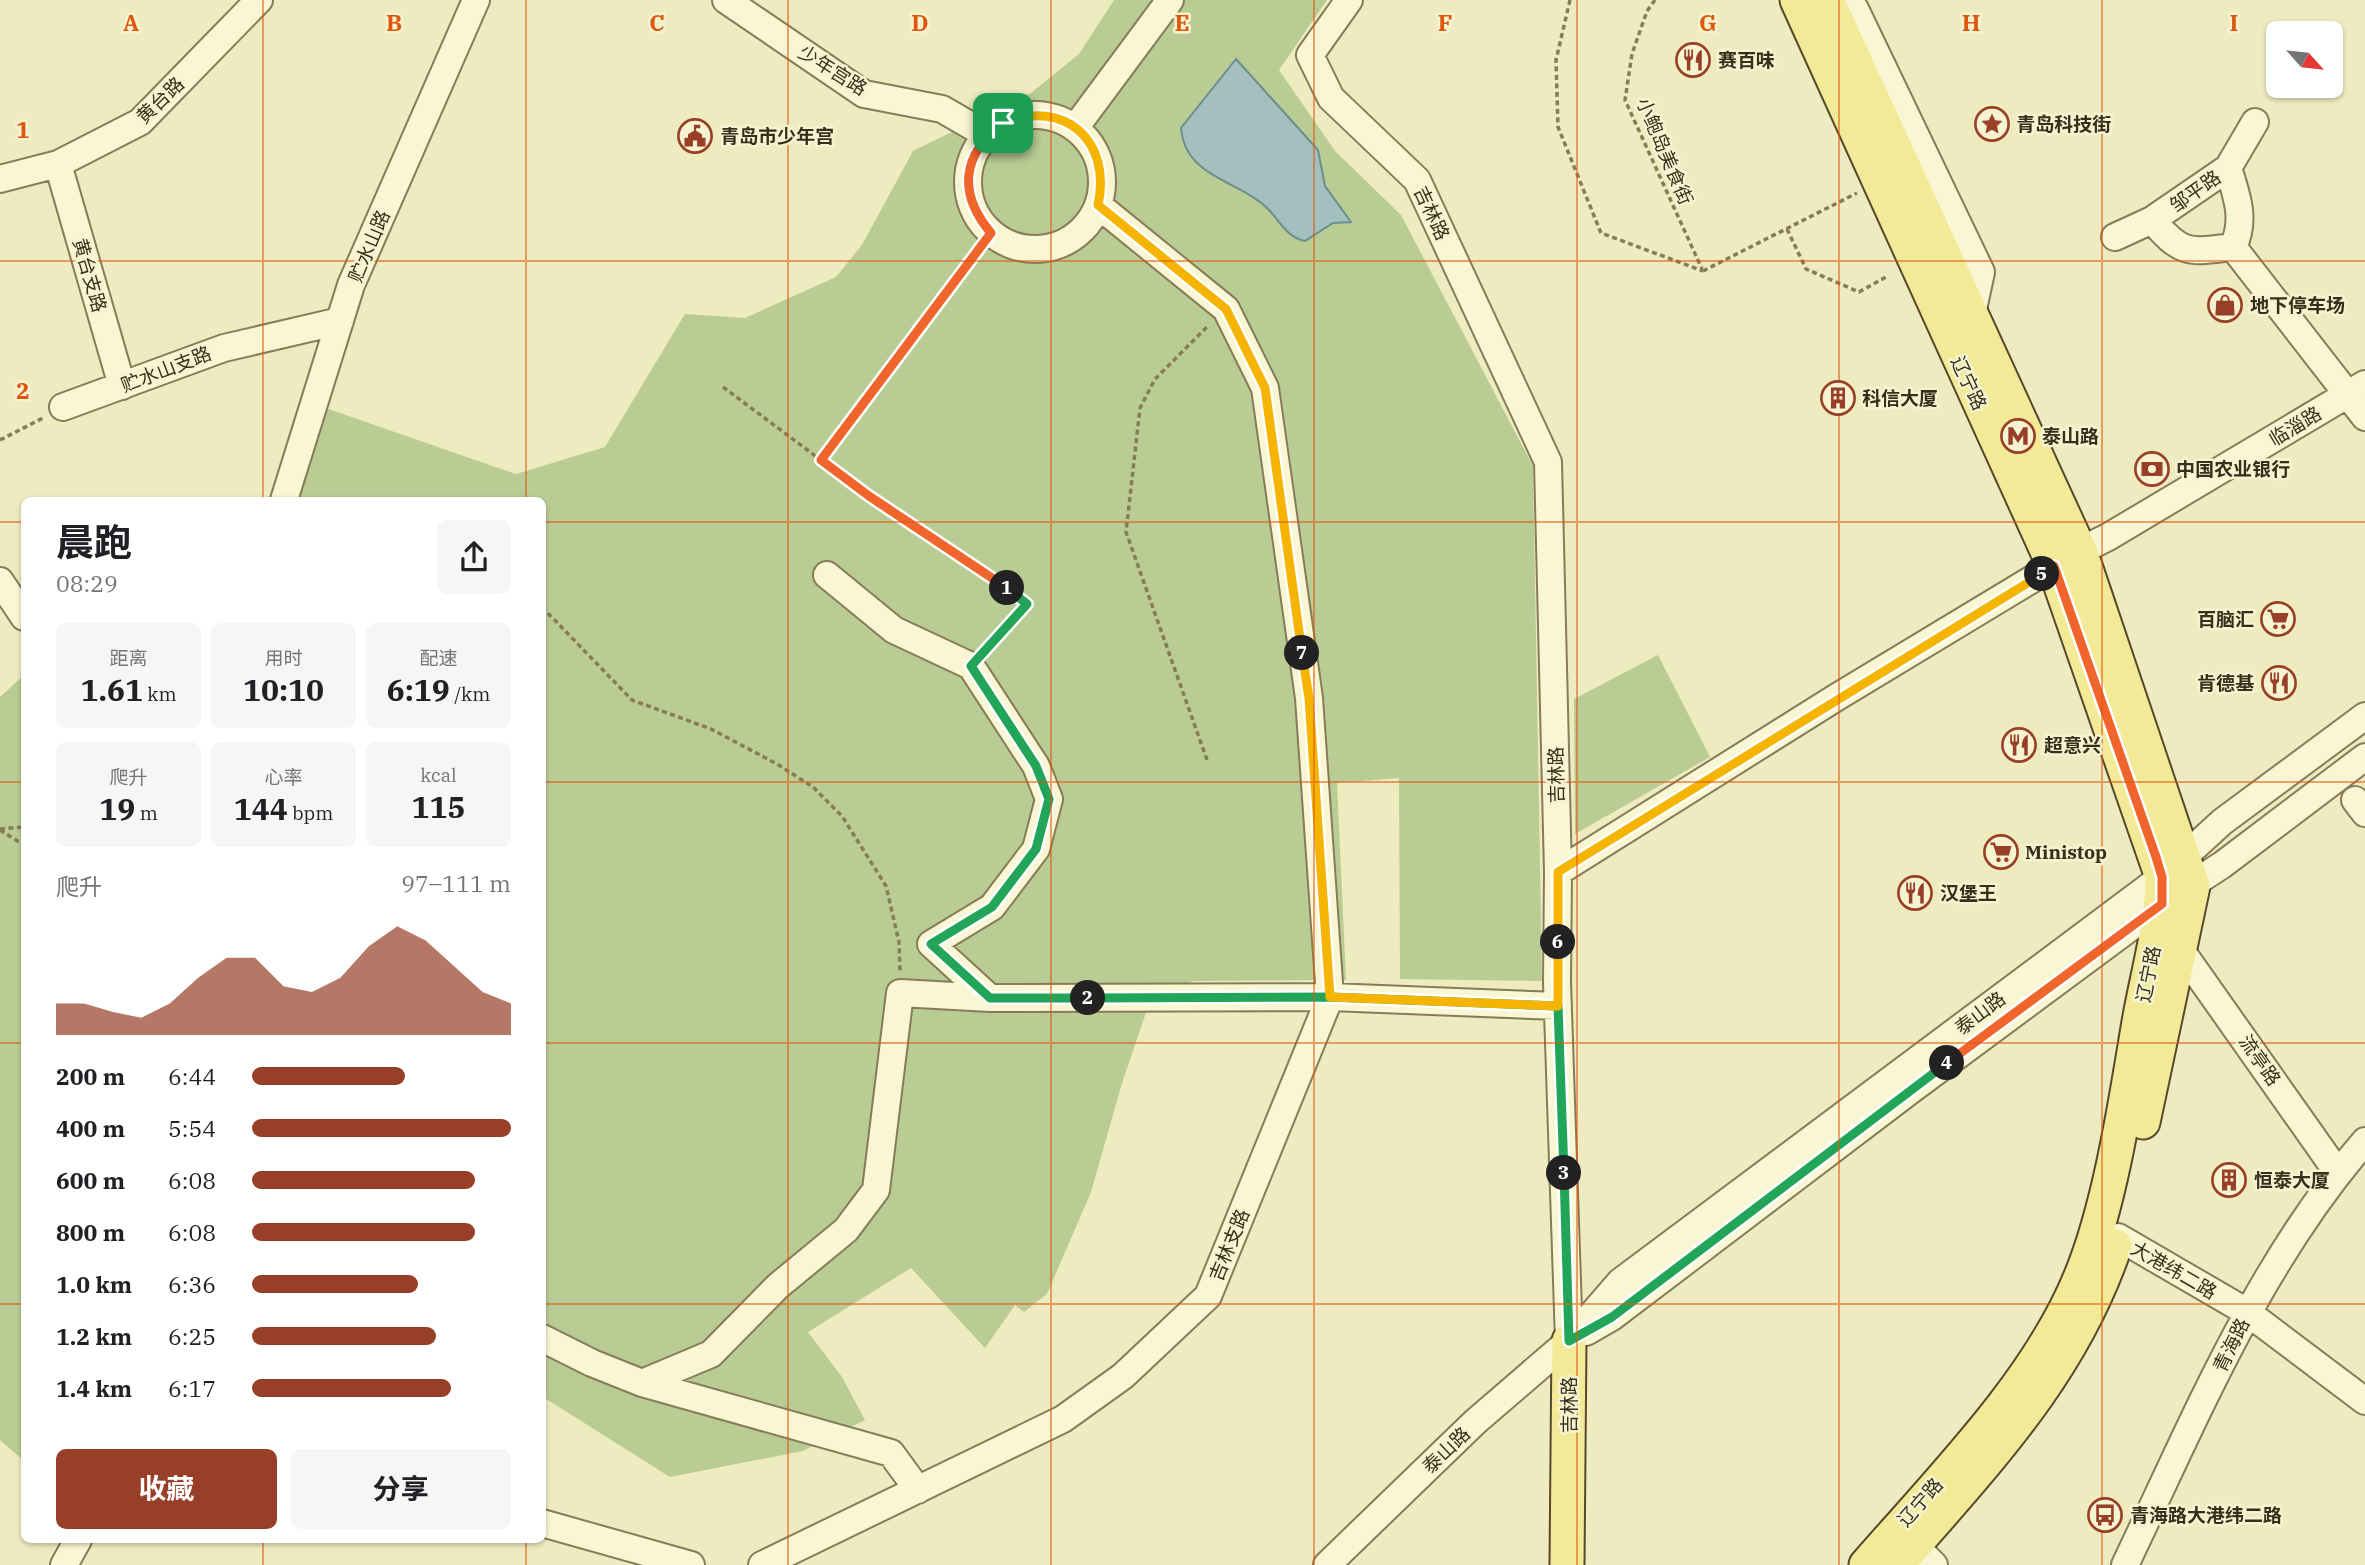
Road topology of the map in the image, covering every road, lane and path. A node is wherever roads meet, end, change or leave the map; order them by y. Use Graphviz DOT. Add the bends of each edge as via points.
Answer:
graph roads {
  1 [pos="259,0"];
  2 [pos="476,0"];
  3 [pos="726,0"];
  4 [pos="1170,0"];
  5 [pos="1349,0"];
  6 [pos="1570,0"];
  7 [pos="1655,0"];
  8 [pos="1797,0"];
  9 [pos="1827,0"];
  10 [pos="1843,0"];
  11 [pos="2255,122"];
  12 [pos="1075,128"];
  13 [pos="987,135"];
  14 [pos="58,164"];
  15 [pos="2228,167"];
  16 [pos="0,179"];
  17 [pos="1858,193"];
  18 [pos="1098,205"];
  19 [pos="2152,220"];
  20 [pos="1787,229"];
  21 [pos="991,233"];
  22 [pos="2115,237"];
  23 [pos="2233,247"];
  24 [pos="1703,271"];
  25 [pos="1886,277"];
  26 [pos="1226,309"];
  27 [pos="1972,314"];
  28 [pos="340,321"];
  29 [pos="122,386"];
  30 [pos="723,387"];
  31 [pos="2359,391"];
  32 [pos="63,407"];
  33 [pos="2365,417"];
  34 [pos="0,440"];
  35 [pos="821,460"];
  36 [pos="285,497"];
  37 [pos="2067,559"];
  38 [pos="827,575"];
  39 [pos="0,580"];
  40 [pos="546,611"];
  41 [pos="21,612"];
  42 [pos="971,666"];
  43 [pos="2365,716"];
  44 [pos="2365,757"];
  45 [pos="1207,760"];
  46 [pos="21,827"];
  47 [pos="0,830"];
  48 [pos="21,843"];
  49 [pos="1558,872"];
  50 [pos="2175,881"];
  51 [pos="2180,949"];
  52 [pos="900,993"];
  53 [pos="1330,997"];
  54 [pos="990,998"];
  55 [pos="1558,1006"];
  56 [pos="2365,1141"];
  57 [pos="2338,1173"];
  58 [pos="2118,1237"];
  59 [pos="2247,1312"];
  60 [pos="546,1340"];
  61 [pos="1569,1341"];
  62 [pos="642,1383"];
  63 [pos="2365,1401"];
  64 [pos="918,1490"];
  65 [pos="546,1524"];
  66 [pos="76,1543"];
  67 [pos="1915,1558"];
  68 [pos="64,1565"];
  69 [pos="691,1565"];
  70 [pos="762,1565"];
  71 [pos="1327,1565"];
  72 [pos="1567,1565"];
  73 [pos="1866,1565"];
  74 [pos="2125,1565"];
  1 -- 14 [label="street, 黄台路" via="140,122"];
  2 -- 28 [label="street, 贮水山路" via="351,285"];
  3 -- 13 [label="street, 少年宫路" via="864,94 942,109"];
  4 -- 12 [label="street"];
  5 -- 49 [label="street, 吉林路" via="1310,55 1331,98 1417,180 1548,462"];
  6 -- 24 [label="path" via="1556,60 1558,127 1601,233"];
  7 -- 24 [label="path, 小鲍岛美食街" via="1632,54 1625,100"];
  8 -- 37 [label="main road, 辽宁路"];
  9 -- 27 [label="main road, 辽宁路"];
  10 -- 27 [label="street" via="1855,9 1980,272"];
  11 -- 15 [label="street, 邹平路"];
  12 -- 13 [label="street" via="1059,119 1020,116"];
  12 -- 18 [label="street" via="1091,143 1100,163 1103,184"];
  13 -- 21 [label="street" via="968,174 969,196"];
  14 -- 16 [label="street, 黄台路"];
  14 -- 29 [label="street, 黄台支路"];
  15 -- 19 [label="street, 邹平路"];
  15 -- 23 [label="street" via="2242,229"];
  17 -- 20 [label="path"];
  18 -- 21 [label="street" via="1088,224 1072,239 1052,248 1030,250 1009,245"];
  18 -- 26 [label="street"];
  19 -- 22 [label="street, 邹平路"];
  19 -- 23 [label="street" via="2172,243 2193,251"];
  20 -- 24 [label="path"];
  20 -- 25 [label="path" via="1806,270 1858,292"];
  21 -- 35 [label="path"];
  23 -- 31 [label="street"];
  26 -- 45 [label="path" via="1155,379 1139,408 1126,532"];
  26 -- 53 [label="street" via="1265,388 1309,698"];
  27 -- 37 [label="main road, 辽宁路"];
  28 -- 29 [label="street, 贮水山支路" via="224,348"];
  28 -- 36 [label="street, 贮水山路"];
  29 -- 32 [label="street, 贮水山支路"];
  30 -- 35 [label="path"];
  31 -- 33 [label="street"];
  31 -- 37 [label="street, 临淄路"];
  32 -- 34 [label="path"];
  35 -- 42 [label="path" via="984,569 1027,604"];
  37 -- 49 [label="street, 临淄路"];
  37 -- 50 [label="main road, 辽宁路"];
  38 -- 42 [label="street" via="894,630"];
  39 -- 41 [label="street"];
  40 -- 52 [label="path" via="632,700 711,729 777,764 813,787 842,816 886,886 899,942"];
  42 -- 54 [label="street" via="1036,766 1049,799 1036,849 992,907 931,944"];
  43 -- 50 [label="street, 泰山路" via="2222,822"];
  44 -- 50 [label="street, 泰山路"];
  46 -- 47 [label="path"];
  47 -- 48 [label="path"];
  49 -- 55 [label="street, 吉林路"];
  50 -- 51 [label="main road, 辽宁路"];
  50 -- 61 [label="street, 泰山路" via="1612,1317"];
  50 -- 73 [label="main road, 辽宁路" via="2098,1227 2080,1279 2040,1352 1989,1422"];
  51 -- 57 [label="street, 流亭路"];
  51 -- 58 [label="main road, 辽宁路"];
  52 -- 54 [label="street"];
  52 -- 62 [label="street" via="876,1189 846,1230 778,1286 711,1354"];
  53 -- 54 [label="street"];
  53 -- 55 [label="street"];
  53 -- 64 [label="street, 吉林支路" via="1208,1296 1123,1376 1063,1419"];
  55 -- 61 [label="street, 吉林路"];
  56 -- 57 [label="street, 青海路"];
  57 -- 59 [label="street, 青海路"];
  58 -- 59 [label="street, 大港纬二路"];
  58 -- 67 [label="main road, 辽宁路" via="2099,1293 2059,1368"];
  59 -- 63 [label="street, 大港纬二路"];
  59 -- 74 [label="street, 青海路"];
  60 -- 62 [label="street"];
  61 -- 71 [label="street, 泰山路" via="1475,1422"];
  61 -- 72 [label="main road, 吉林路"];
  62 -- 64 [label="street" via="891,1453"];
  64 -- 70 [label="street, 吉林支路"];
  65 -- 69 [label="street"];
  66 -- 68 [label="street"];
}
